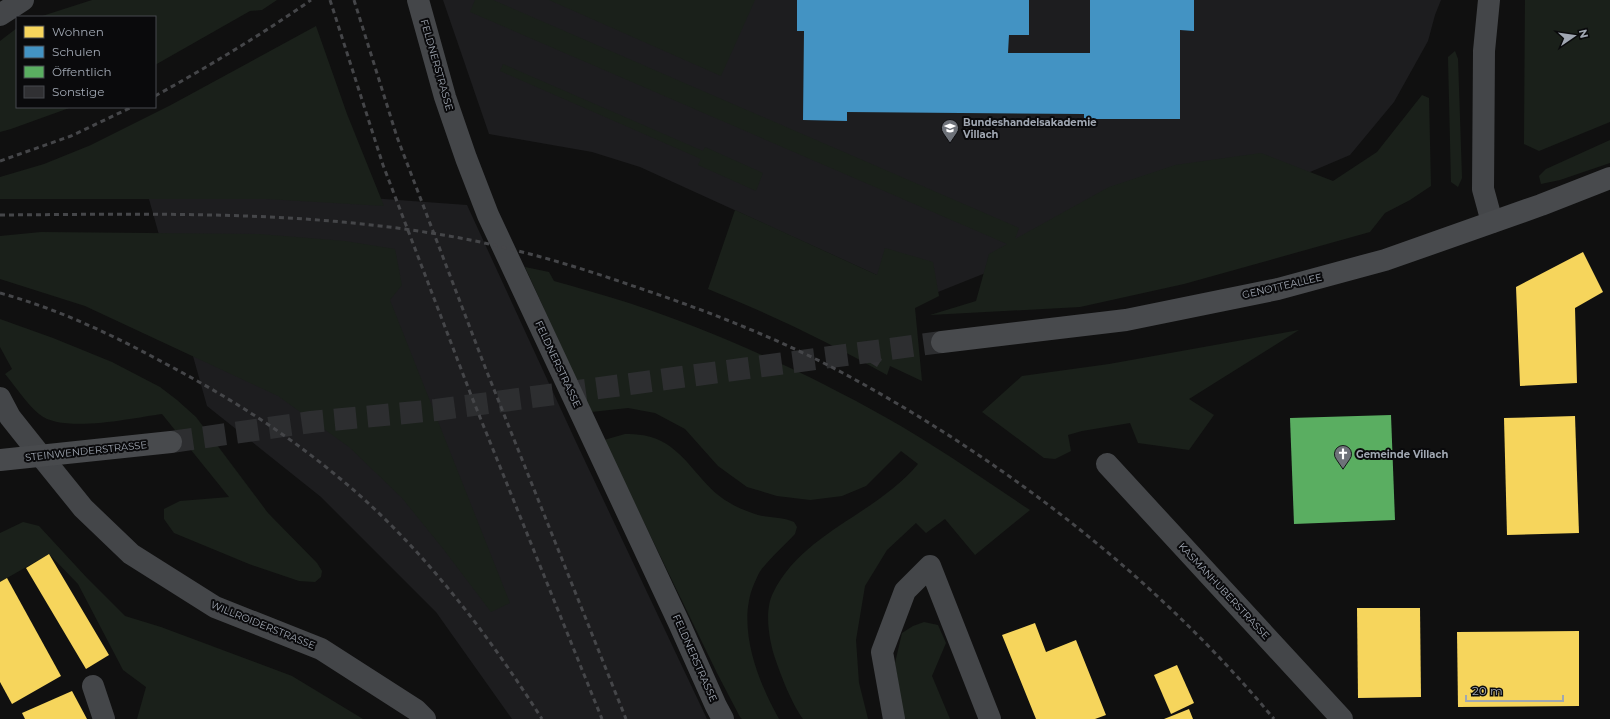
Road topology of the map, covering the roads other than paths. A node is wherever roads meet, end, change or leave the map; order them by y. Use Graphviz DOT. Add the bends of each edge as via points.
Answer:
graph roads {
  1 [pos="23,0"];
  2 [pos="418,0"];
  3 [pos="1489,0"];
  4 [pos="0,15"];
  5 [pos="1610,178"];
  6 [pos="1492,222"];
  7 [pos="942,342"];
  8 [pos="0,398"];
  9 [pos="171,442"];
  10 [pos="41,456"];
  11 [pos="0,460"];
  12 [pos="1106,464"];
  13 [pos="93,686"];
  14 [pos="104,719"];
  15 [pos="425,719"];
  16 [pos="724,719"];
  17 [pos="894,719"];
  18 [pos="990,719"];
  19 [pos="1342,719"];
  1 -- 4 [label="street"];
  2 -- 16 [label="street, FELDNERSTRASSE" via="445,97 488,215"];
  3 -- 6 [label="street" via="1484,51 1483,189"];
  5 -- 6 [label="main road, GENOTTEALLEE"];
  6 -- 7 [label="main road, GENOTTEALLEE" via="1385,260 1278,289 1126,320"];
  8 -- 10 [label="street, WILLROIDERSTRASSE" via="10,417"];
  9 -- 10 [label="main road, STEINWENDERSTRASSE"];
  10 -- 11 [label="main road, STEINWENDERSTRASSE"];
  10 -- 15 [label="street, WILLROIDERSTRASSE" via="83,508 131,554 215,607 321,649 416,710"];
  12 -- 19 [label="street, KASMANHUBERSTRASSE"];
  13 -- 14 [label="street"];
  17 -- 18 [label="street" via="882,652 905,591 930,566"];
}
